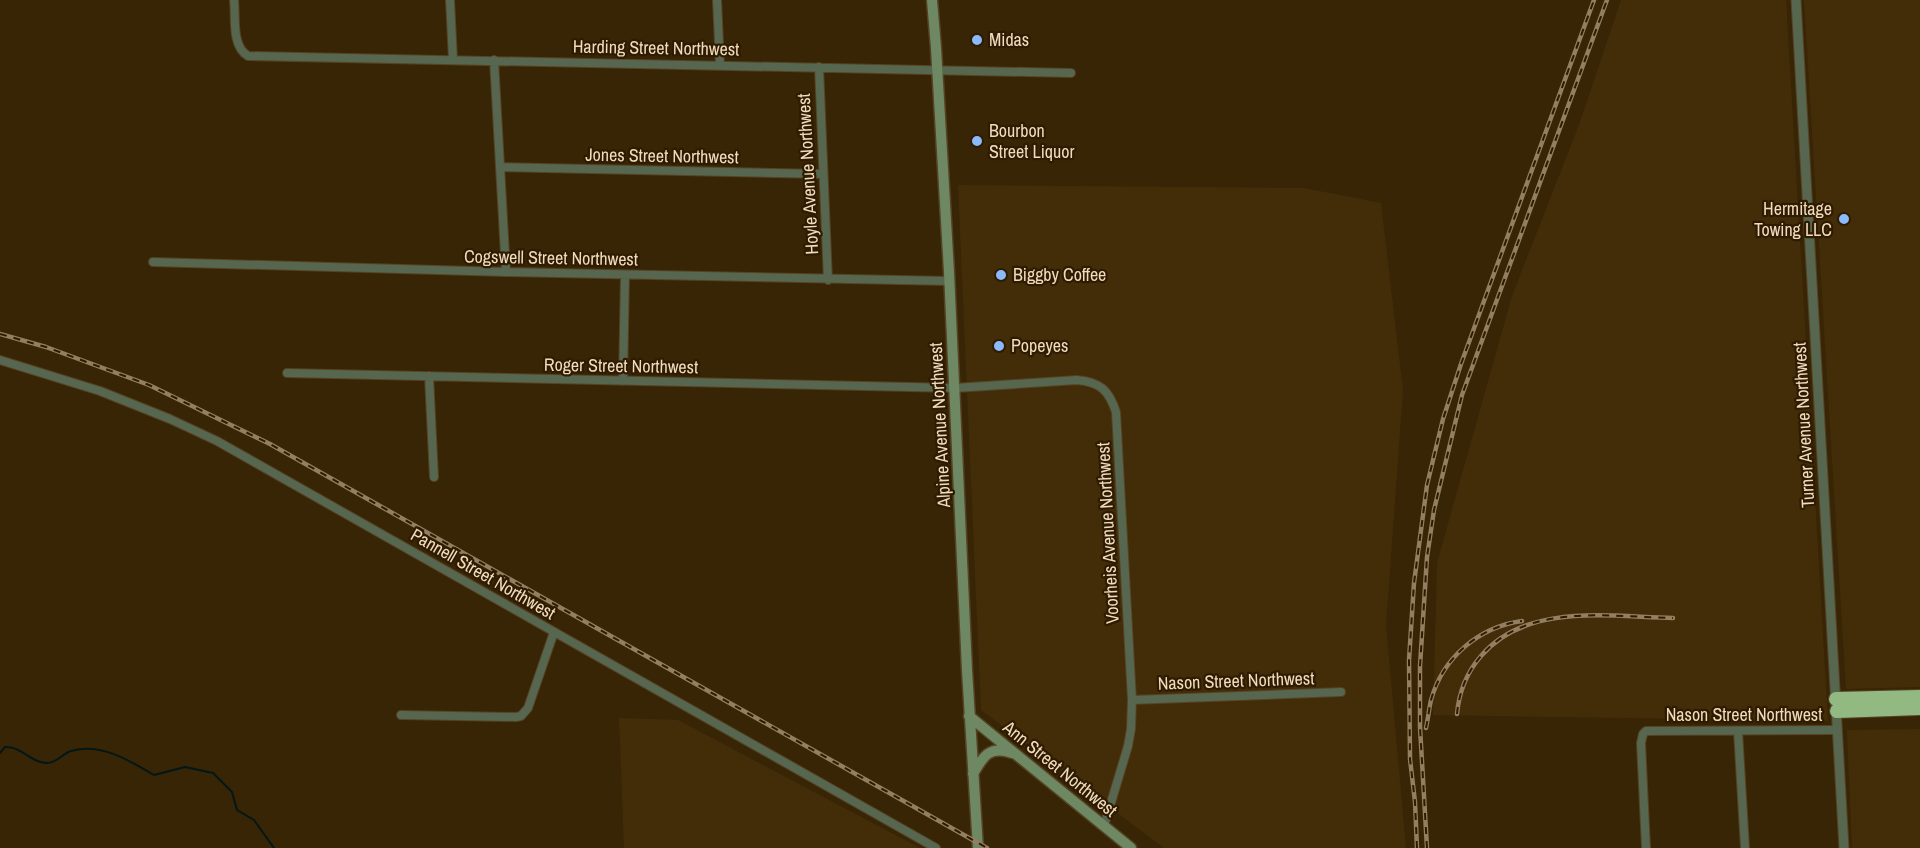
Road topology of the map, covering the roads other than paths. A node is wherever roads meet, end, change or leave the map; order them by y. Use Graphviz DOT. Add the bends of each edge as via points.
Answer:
graph roads {
  1 [pos="234,0"];
  2 [pos="450,0"];
  3 [pos="717,0"];
  4 [pos="932,0"];
  5 [pos="1796,0"];
  6 [pos="453,60"];
  7 [pos="494,60"];
  8 [pos="720,65"];
  9 [pos="819,67"];
  10 [pos="938,71"];
  11 [pos="1071,74"];
  12 [pos="500,167"];
  13 [pos="824,174"];
  14 [pos="153,262"];
  15 [pos="506,272"];
  16 [pos="625,275"];
  17 [pos="828,280"];
  18 [pos="949,281"];
  19 [pos="0,360"];
  20 [pos="287,373"];
  21 [pos="429,376"];
  22 [pos="623,381"];
  23 [pos="954,388"];
  24 [pos="434,477"];
  25 [pos="554,632"];
  26 [pos="1341,692"];
  27 [pos="1920,697"];
  28 [pos="1132,700"];
  29 [pos="1837,705"];
  30 [pos="1920,708"];
  31 [pos="401,715"];
  32 [pos="969,716"];
  33 [pos="1837,730"];
  34 [pos="1738,731"];
  35 [pos="1018,756"];
  36 [pos="973,774"];
  37 [pos="1104,826"];
  38 [pos="936,848"];
  39 [pos="978,848"];
  40 [pos="1131,848"];
  41 [pos="1646,848"];
  42 [pos="1745,848"];
  43 [pos="1844,848"];
  1 -- 6 [label="street, Harding Street Northwest" via="237,41 248,56"];
  2 -- 6 [label="street"];
  3 -- 8 [label="street"];
  4 -- 10 [label="main road, Alpine Avenue Northwest"];
  5 -- 29 [label="street, Turner Avenue Northwest"];
  6 -- 7 [label="street, Harding Street Northwest"];
  7 -- 8 [label="street, Harding Street Northwest"];
  7 -- 12 [label="street"];
  8 -- 9 [label="street, Harding Street Northwest"];
  9 -- 10 [label="street, Harding Street Northwest"];
  9 -- 13 [label="street, Hoyle Avenue Northwest"];
  10 -- 11 [label="street, Harding Street Northwest"];
  10 -- 18 [label="main road, Alpine Avenue Northwest"];
  12 -- 13 [label="street, Jones Street Northwest"];
  12 -- 15 [label="street"];
  13 -- 17 [label="street, Hoyle Avenue Northwest"];
  14 -- 15 [label="street, Cogswell Street Northwest"];
  15 -- 16 [label="street, Cogswell Street Northwest"];
  16 -- 17 [label="street, Cogswell Street Northwest"];
  16 -- 22 [label="street"];
  17 -- 18 [label="street, Cogswell Street Northwest"];
  18 -- 23 [label="main road, Alpine Avenue Northwest"];
  19 -- 25 [label="street, Pannell Street Northwest" via="100,391 217,441"];
  20 -- 21 [label="street, Roger Street Northwest"];
  21 -- 22 [label="street, Roger Street Northwest"];
  21 -- 24 [label="street"];
  22 -- 23 [label="street, Roger Street Northwest"];
  23 -- 28 [label="street, Voorheis Avenue Northwest" via="1084,380 1097,384 1112,398 1116,412"];
  23 -- 32 [label="main road, Alpine Avenue Northwest"];
  25 -- 31 [label="street" via="528,708 521,716"];
  25 -- 38 [label="street, Pannell Street Northwest"];
  26 -- 28 [label="street, Nason Street Northwest"];
  27 -- 29 [label="highway"];
  28 -- 37 [label="street, Voorheis Avenue Northwest" via="1128,746"];
  29 -- 30 [label="highway"];
  29 -- 33 [label="street, Turner Avenue Northwest"];
  32 -- 35 [label="main road, Ann Street Northwest"];
  32 -- 36 [label="main road, Alpine Avenue Northwest"];
  33 -- 34 [label="street, Nason Street Northwest"];
  33 -- 43 [label="street, Turner Avenue Northwest"];
  34 -- 41 [label="street, Nason Street Northwest" via="1643,734"];
  34 -- 42 [label="street"];
  35 -- 36 [label="main road" via="992,752 982,758"];
  35 -- 37 [label="main road, Ann Street Northwest"];
  36 -- 39 [label="main road, Alpine Avenue Northwest"];
  37 -- 40 [label="main road, Ann Street Northwest"];
}
